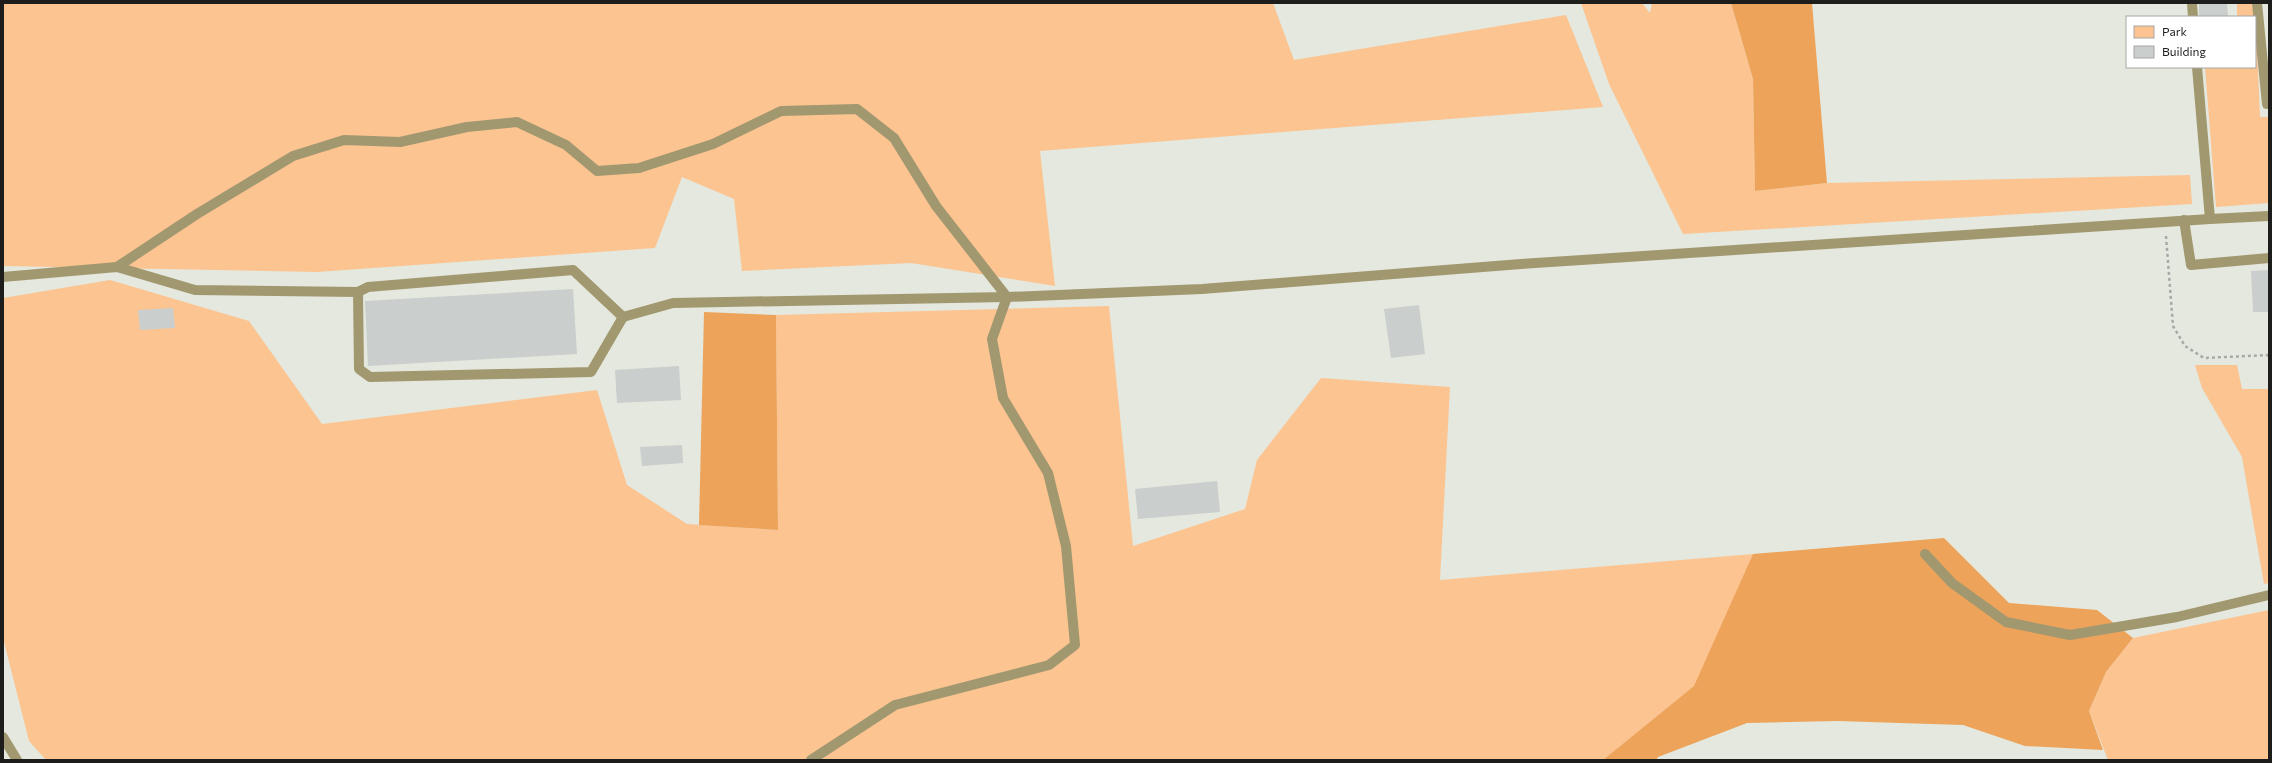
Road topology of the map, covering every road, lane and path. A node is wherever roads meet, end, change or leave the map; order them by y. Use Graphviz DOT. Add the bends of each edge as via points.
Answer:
graph roads {
  1 [pos="2192,3"];
  2 [pos="2257,3"];
  3 [pos="2193,16"];
  4 [pos="2197,68"];
  5 [pos="2269,104"];
  6 [pos="2269,216"];
  7 [pos="2210,219"];
  8 [pos="2184,220"];
  9 [pos="2164,221"];
  10 [pos="2269,258"];
  11 [pos="117,267"];
  12 [pos="3,277"];
  13 [pos="358,292"];
  14 [pos="1007,297"];
  15 [pos="623,317"];
  16 [pos="2269,355"];
  17 [pos="1925,554"];
  18 [pos="2269,595"];
  19 [pos="3,737"];
  20 [pos="17,760"];
  21 [pos="811,760"];
  1 -- 3 [label="lane"];
  2 -- 5 [label="lane"];
  4 -- 7 [label="lane"];
  6 -- 7 [label="lane"];
  7 -- 8 [label="lane"];
  8 -- 9 [label="lane"];
  8 -- 10 [label="lane" via="2191,265"];
  9 -- 14 [label="lane" via="1521,264 1202,289"];
  9 -- 16 [label="path" via="2173,326 2185,346 2204,358"];
  11 -- 12 [label="lane"];
  11 -- 13 [label="lane" via="195,290"];
  11 -- 14 [label="lane" via="292,156 344,140 400,142 467,127 517,122 566,145 597,171 639,168 713,144 781,111 857,109 894,138 936,206"];
  13 -- 15 [label="lane" via="368,287 573,270"];
  13 -- 15 [label="lane" via="359,369 370,377 591,372"];
  14 -- 15 [label="lane" via="674,303"];
  14 -- 21 [label="lane" via="992,340 1003,398 1048,473 1066,546 1075,645 1049,665 895,705"];
  17 -- 18 [label="lane" via="1952,583 2006,622 2070,635 2177,617"];
  19 -- 20 [label="lane"];
}
